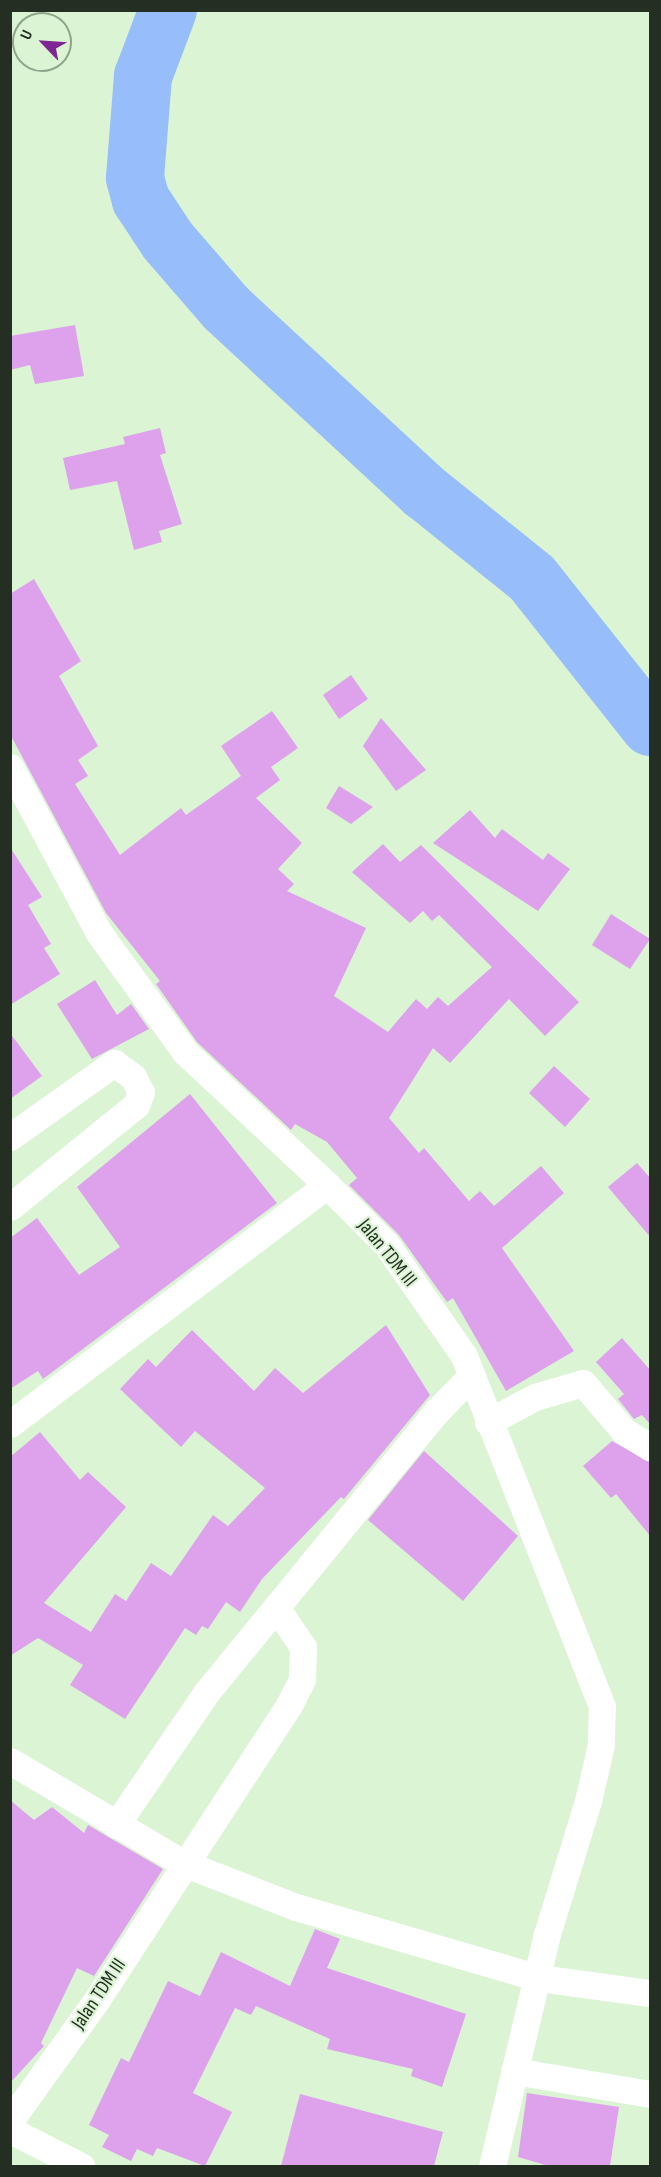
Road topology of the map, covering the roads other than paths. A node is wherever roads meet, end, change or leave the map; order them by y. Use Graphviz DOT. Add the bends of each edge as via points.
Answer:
graph roads {
  1 [pos="10,767"];
  2 [pos="10,1137"];
  3 [pos="327,1185"];
  4 [pos="10,1207"];
  5 [pos="471,1376"];
  6 [pos="12,1419"];
  7 [pos="488,1422"];
  8 [pos="651,1448"];
  9 [pos="276,1607"];
  10 [pos="10,1761"];
  11 [pos="116,1825"];
  12 [pos="183,1863"];
  13 [pos="539,1978"];
  14 [pos="651,1993"];
  15 [pos="514,2071"];
  16 [pos="651,2094"];
  17 [pos="10,2121"];
  18 [pos="10,2130"];
  19 [pos="81,2166"];
  20 [pos="492,2166"];
  1 -- 3 [label="street, Jalan TDM III" via="99,933 185,1052"];
  2 -- 4 [label="street" via="114,1063 133,1077 141,1092 136,1105"];
  3 -- 5 [label="street, Jalan TDM III" via="386,1244 464,1356"];
  3 -- 6 [label="street"];
  5 -- 7 [label="street, Jalan TDM III"];
  5 -- 9 [label="street"];
  7 -- 8 [label="street" via="535,1397 583,1383 624,1431"];
  7 -- 13 [label="street, Jalan TDM III" via="602,1707 596,1767"];
  9 -- 11 [label="street" via="206,1693"];
  9 -- 12 [label="street, Jalan TDM III" via="303,1647 302,1679"];
  10 -- 11 [label="street"];
  11 -- 12 [label="street"];
  12 -- 13 [label="street" via="296,1907"];
  12 -- 17 [label="street, Jalan TDM III" via="98,1998"];
  13 -- 14 [label="street"];
  13 -- 15 [label="street, Jalan TDM III"];
  15 -- 16 [label="street"];
  15 -- 20 [label="street, Jalan TDM III"];
  18 -- 19 [label="street"];
}
